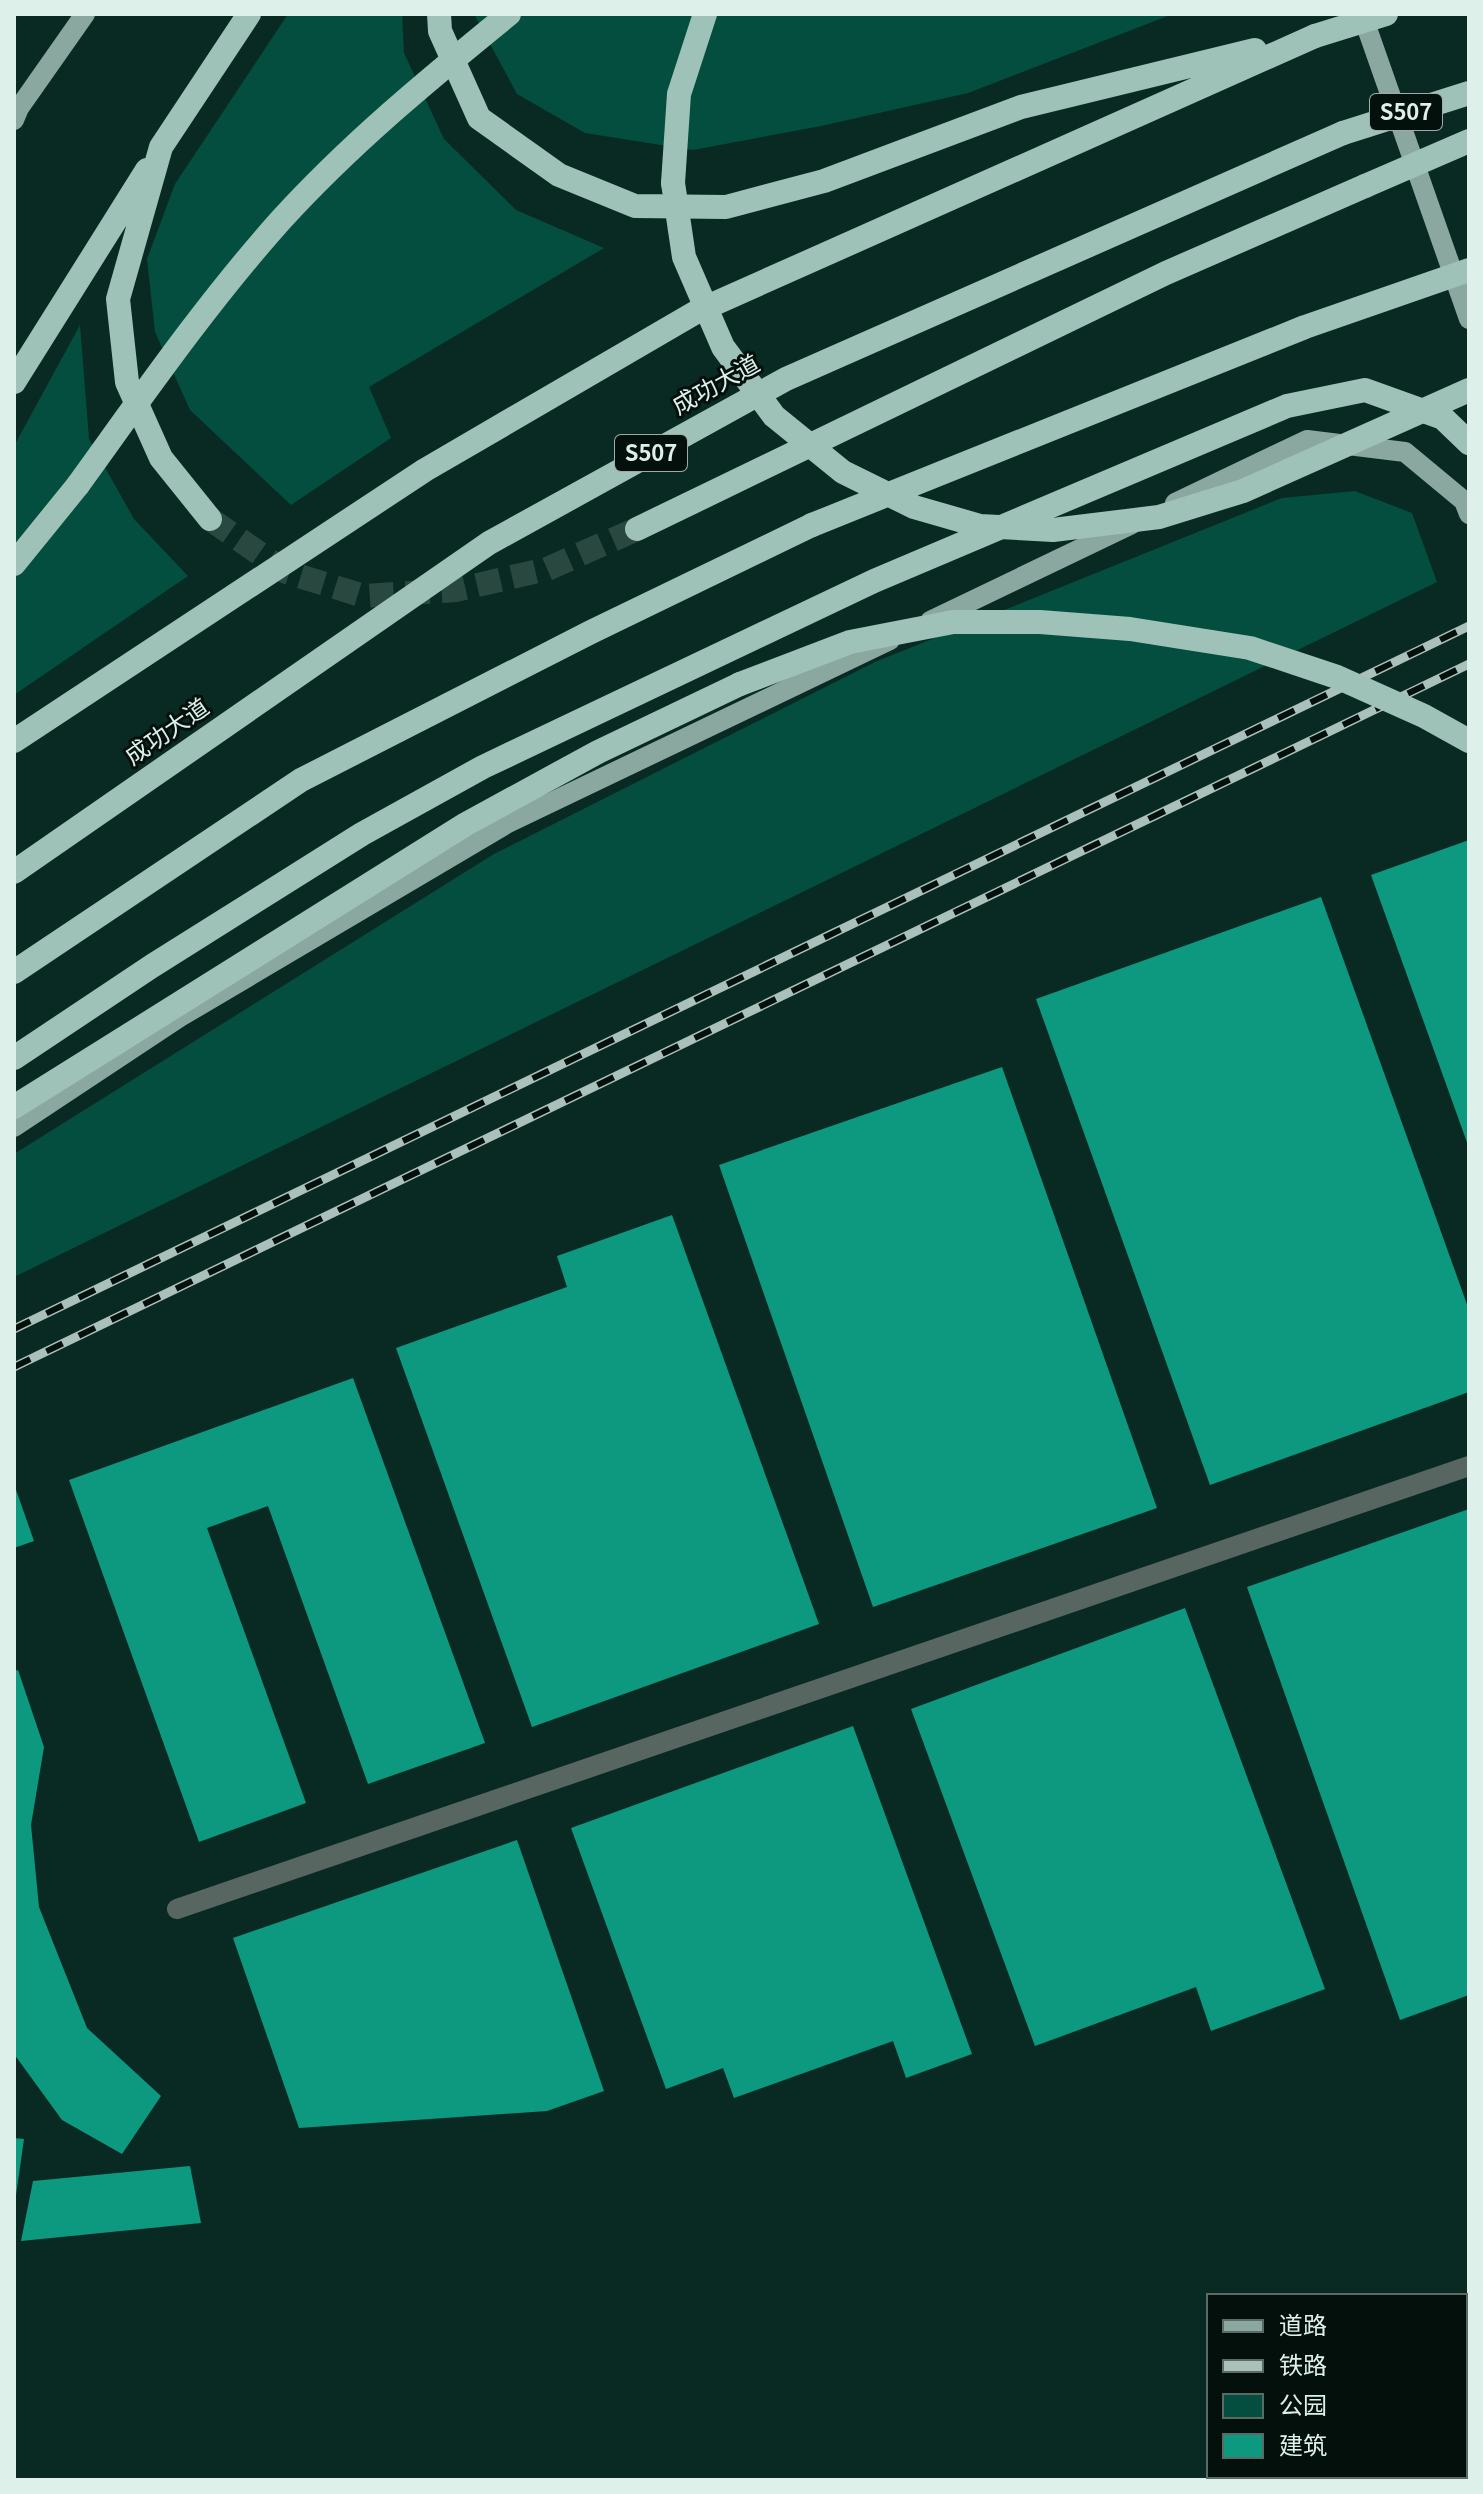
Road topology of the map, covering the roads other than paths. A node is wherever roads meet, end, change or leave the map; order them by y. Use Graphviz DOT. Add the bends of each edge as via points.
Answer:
graph roads {
  1 [pos="85,14"];
  2 [pos="249,14"];
  3 [pos="439,14"];
  4 [pos="509,14"];
  5 [pos="705,14"];
  6 [pos="1362,14"];
  7 [pos="1386,14"];
  8 [pos="1315,36"];
  9 [pos="1469,93"];
  10 [pos="16,114"];
  11 [pos="1469,141"];
  12 [pos="161,147"];
  13 [pos="1469,270"];
  14 [pos="1469,319"];
  15 [pos="14,382"];
  16 [pos="1469,390"];
  17 [pos="1469,443"];
  18 [pos="1469,514"];
  19 [pos="210,519"];
  20 [pos="637,529"];
  21 [pos="14,564"];
  22 [pos="14,741"];
  23 [pos="1469,741"];
  24 [pos="14,872"];
  25 [pos="14,972"];
  26 [pos="14,1058"];
  27 [pos="14,1107"];
  28 [pos="14,1127"];
  29 [pos="1469,1466"];
  30 [pos="177,1909"];
  1 -- 10 [label="main road"];
  2 -- 12 [label="highway"];
  3 -- 8 [label="highway" via="440,31 479,118 559,175 635,206 726,207 824,181 1021,107"];
  4 -- 21 [label="highway, bridge" via="382,118 281,221 190,331"];
  5 -- 16 [label="highway, bridge" via="679,94 673,183 684,257 723,347 774,416 843,472 914,507 980,526 1053,530 1159,517 1243,491"];
  6 -- 14 [label="main road"];
  7 -- 8 [label="highway, bridge"];
  8 -- 22 [label="highway" via="698,311 425,470"];
  9 -- 24 [label="highway, 成功大道 / S507, bridge" via="1343,133 786,379 489,543"];
  11 -- 20 [label="highway, bridge" via="1166,273"];
  12 -- 15 [label="highway"];
  12 -- 19 [label="highway" via="118,299 127,382 161,458"];
  13 -- 25 [label="highway, bridge" via="1305,327 812,525 301,780"];
  17 -- 26 [label="highway" via="1443,418 1365,390 1287,406 874,581 483,767 362,834"];
  18 -- 28 [label="main road" via="1464,501 1405,452 1307,440 508,823 180,1017"];
  23 -- 27 [label="highway, bridge" via="1337,677 1250,648 1130,629 1040,622 953,622 850,642 740,684 598,752 466,824"];
  29 -- 30 [label="street"];
}
